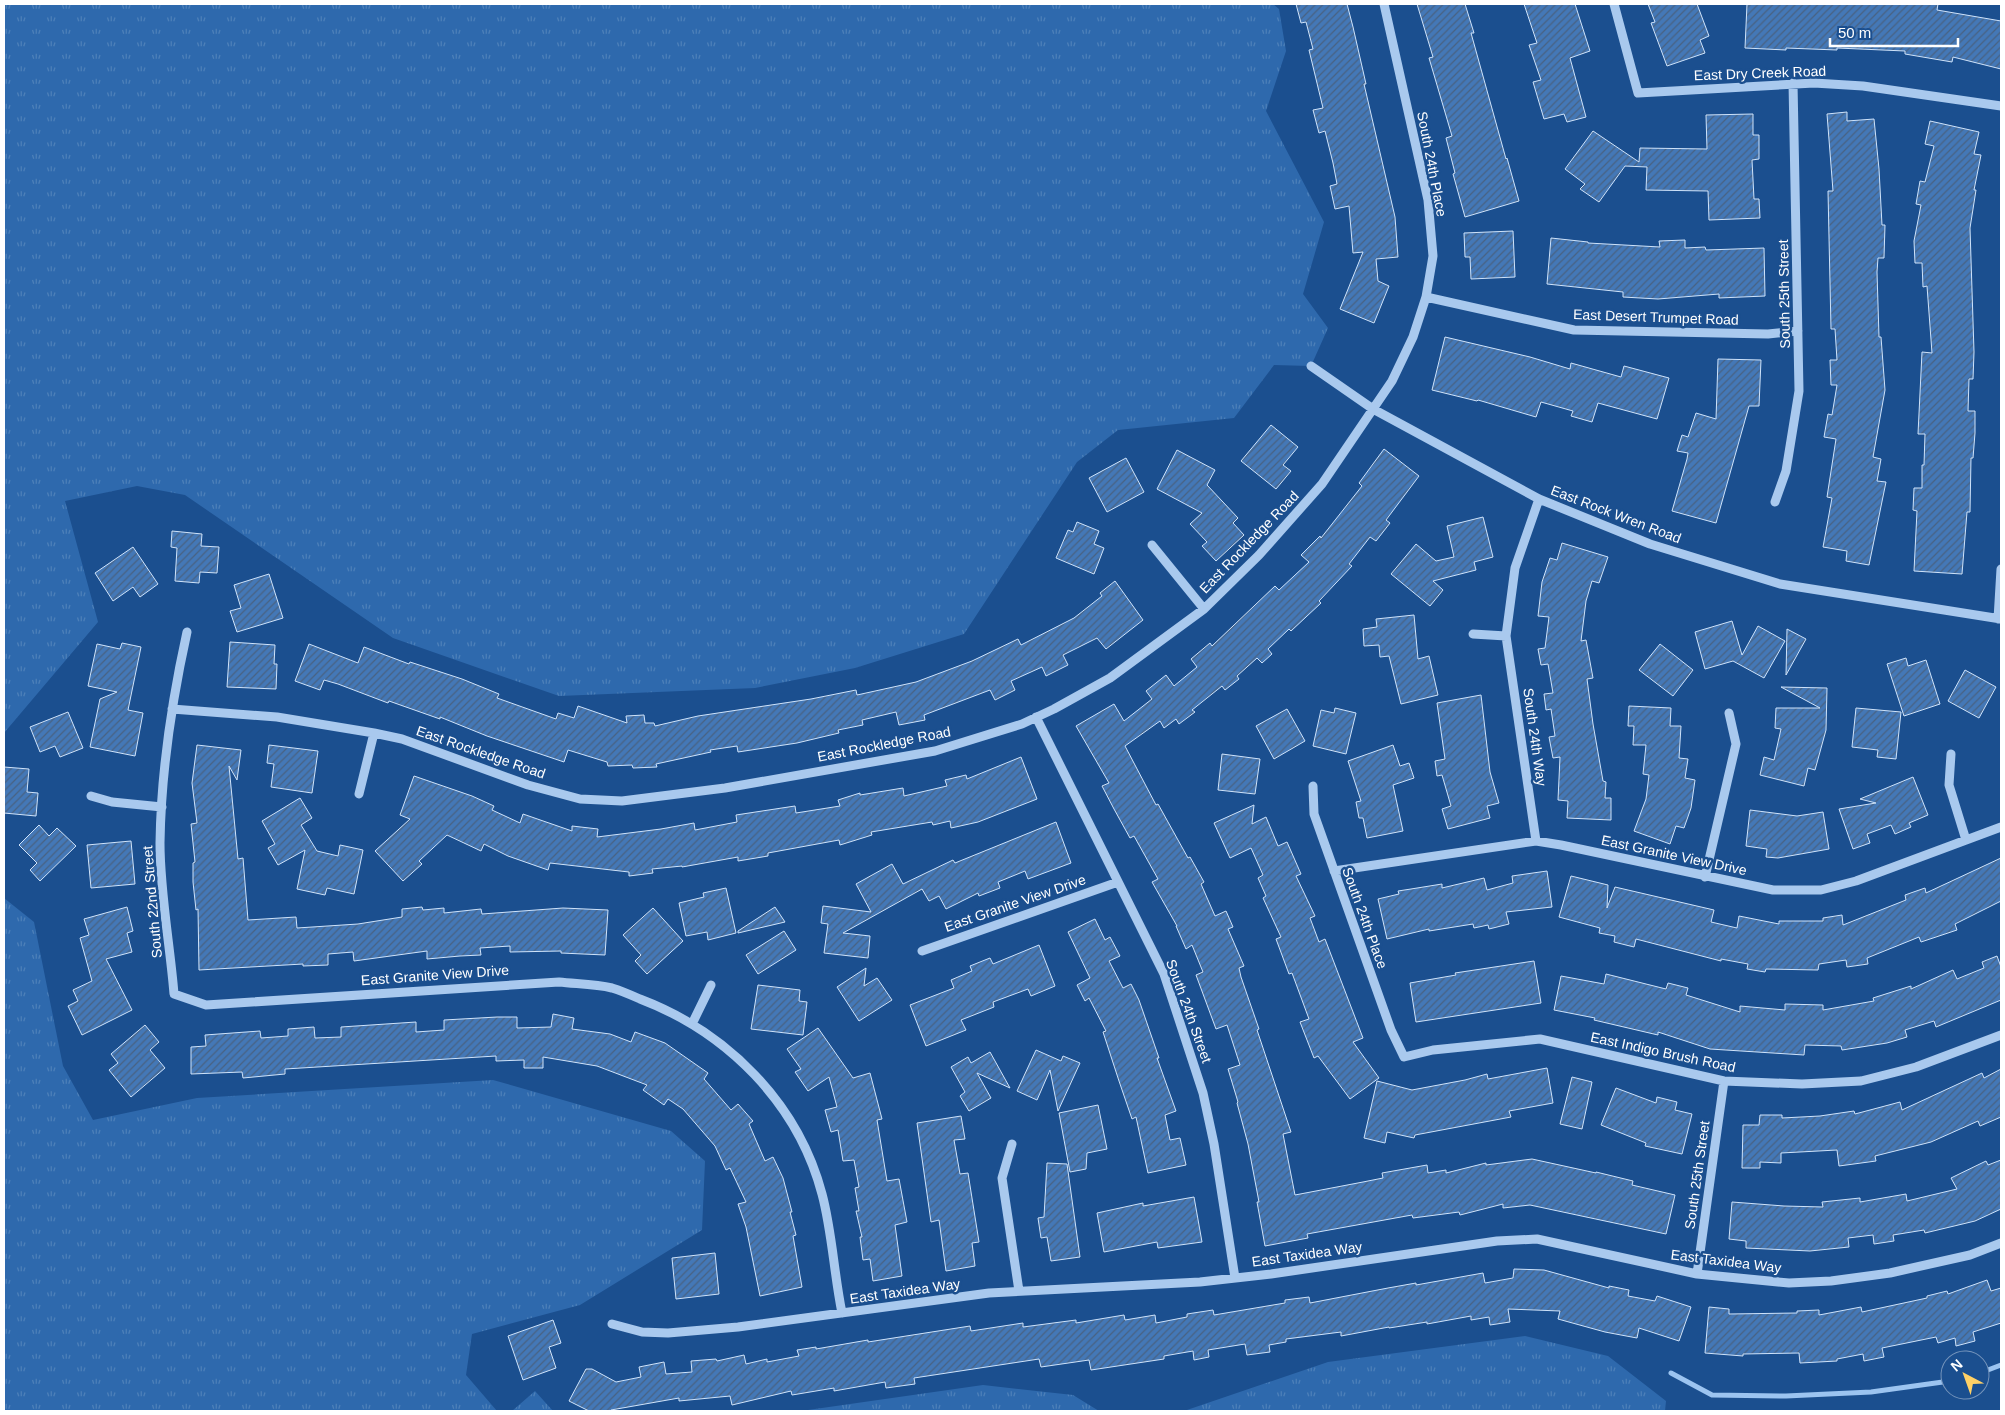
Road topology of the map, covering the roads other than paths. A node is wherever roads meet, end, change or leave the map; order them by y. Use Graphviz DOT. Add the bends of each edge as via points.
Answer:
graph roads {
  1 [pos="1384,4"];
  2 [pos="1614,4"];
  3 [pos="1793,84"];
  4 [pos="2001,106"];
  5 [pos="1426,297"];
  6 [pos="1798,331"];
  7 [pos="1311,366"];
  8 [pos="1373,409"];
  9 [pos="1539,499"];
  10 [pos="1775,502"];
  11 [pos="1152,545"];
  12 [pos="2001,569"];
  13 [pos="1204,609"];
  14 [pos="2000,619"];
  15 [pos="188,632"];
  16 [pos="1473,634"];
  17 [pos="1506,636"];
  18 [pos="172,709"];
  19 [pos="1729,713"];
  20 [pos="1036,717"];
  21 [pos="374,733"];
  22 [pos="1951,754"];
  23 [pos="1313,786"];
  24 [pos="359,794"];
  25 [pos="90,796"];
  26 [pos="162,806"];
  27 [pos="2001,827"];
  28 [pos="1966,840"];
  29 [pos="1536,841"];
  30 [pos="1334,871"];
  31 [pos="1705,876"];
  32 [pos="1118,882"];
  33 [pos="922,951"];
  34 [pos="712,984"];
  35 [pos="174,994"];
  36 [pos="692,1024"];
  37 [pos="2001,1036"];
  38 [pos="1404,1057"];
  39 [pos="1724,1081"];
  40 [pos="1012,1144"];
  41 [pos="2001,1243"];
  42 [pos="1697,1274"];
  43 [pos="1235,1278"];
  44 [pos="1019,1291"];
  45 [pos="842,1313"];
  46 [pos="612,1324"];
  1 -- 5 [label="street, South 24th Place" via="1428,200 1433,256"];
  2 -- 3 [label="street, East Dry Creek Road" via="1638,93"];
  3 -- 4 [label="street, East Dry Creek Road" via="1863,86"];
  3 -- 6 [label="street, South 25th Street"];
  5 -- 6 [label="street, East Desert Trumpet Road" via="1574,330 1768,334"];
  5 -- 8 [label="street, South 24th Place" via="1413,337 1392,381"];
  6 -- 10 [label="street, South 25th Street" via="1799,391 1786,471"];
  7 -- 8 [label="street, East Rock Wren Road"];
  8 -- 9 [label="street, East Rock Wren Road"];
  8 -- 13 [label="street, East Rockledge Road" via="1322,484 1259,555"];
  9 -- 14 [label="street, East Rock Wren Road" via="1650,544 1780,584"];
  9 -- 17 [label="street, South 24th Way" via="1515,568"];
  11 -- 13 [label="street"];
  12 -- 14 [label="street"];
  13 -- 20 [label="street, East Rockledge Road" via="1110,678"];
  15 -- 18 [label="street, South 22nd Street"];
  16 -- 17 [label="street"];
  17 -- 29 [label="street, South 24th Way"];
  18 -- 21 [label="street, East Rockledge Road" via="277,717"];
  18 -- 26 [label="street, South 22nd Street"];
  19 -- 31 [label="street" via="1736,744"];
  20 -- 21 [label="street, East Rockledge Road" via="935,751 725,788 622,801 580,799 528,785 402,739"];
  20 -- 32 [label="street, South 24th Street"];
  21 -- 24 [label="street"];
  22 -- 28 [label="street" via="1949,785"];
  23 -- 30 [label="street, South 24th Place" via="1314,814"];
  25 -- 26 [label="street" via="112,802"];
  26 -- 35 [label="street, South 22nd Street" via="160,844"];
  27 -- 28 [label="street, East Granite View Drive"];
  28 -- 31 [label="street, East Granite View Drive" via="1856,881 1821,890 1773,890"];
  29 -- 30 [label="street, East Granite View Drive"];
  29 -- 31 [label="street, East Granite View Drive"];
  30 -- 38 [label="street, South 24th Place" via="1391,1030"];
  32 -- 33 [label="street, East Granite View Drive"];
  32 -- 43 [label="street, South 24th Street" via="1164,974 1203,1093"];
  34 -- 36 [label="street"];
  35 -- 36 [label="street, East Granite View Drive" via="206,1005 559,982 612,988 662,1007"];
  36 -- 45 [label="street, East Granite View Drive" via="713,1036 746,1064 769,1090 812,1162 822,1194"];
  37 -- 39 [label="street, East Indigo Brush Road" via="1916,1067 1861,1080 1802,1084"];
  38 -- 39 [label="street, East Indigo Brush Road" via="1433,1050 1540,1039"];
  39 -- 42 [label="street, South 25th Street"];
  40 -- 44 [label="street" via="1002,1178"];
  41 -- 42 [label="street, East Taxidea Way" via="1970,1255 1890,1273 1831,1280 1789,1283"];
  42 -- 43 [label="street, East Taxidea Way" via="1537,1239 1498,1241"];
  43 -- 44 [label="street, East Taxidea Way"];
  44 -- 45 [label="street, East Taxidea Way"];
  45 -- 46 [label="street, East Taxidea Way" via="668,1332 642,1332"];
}
